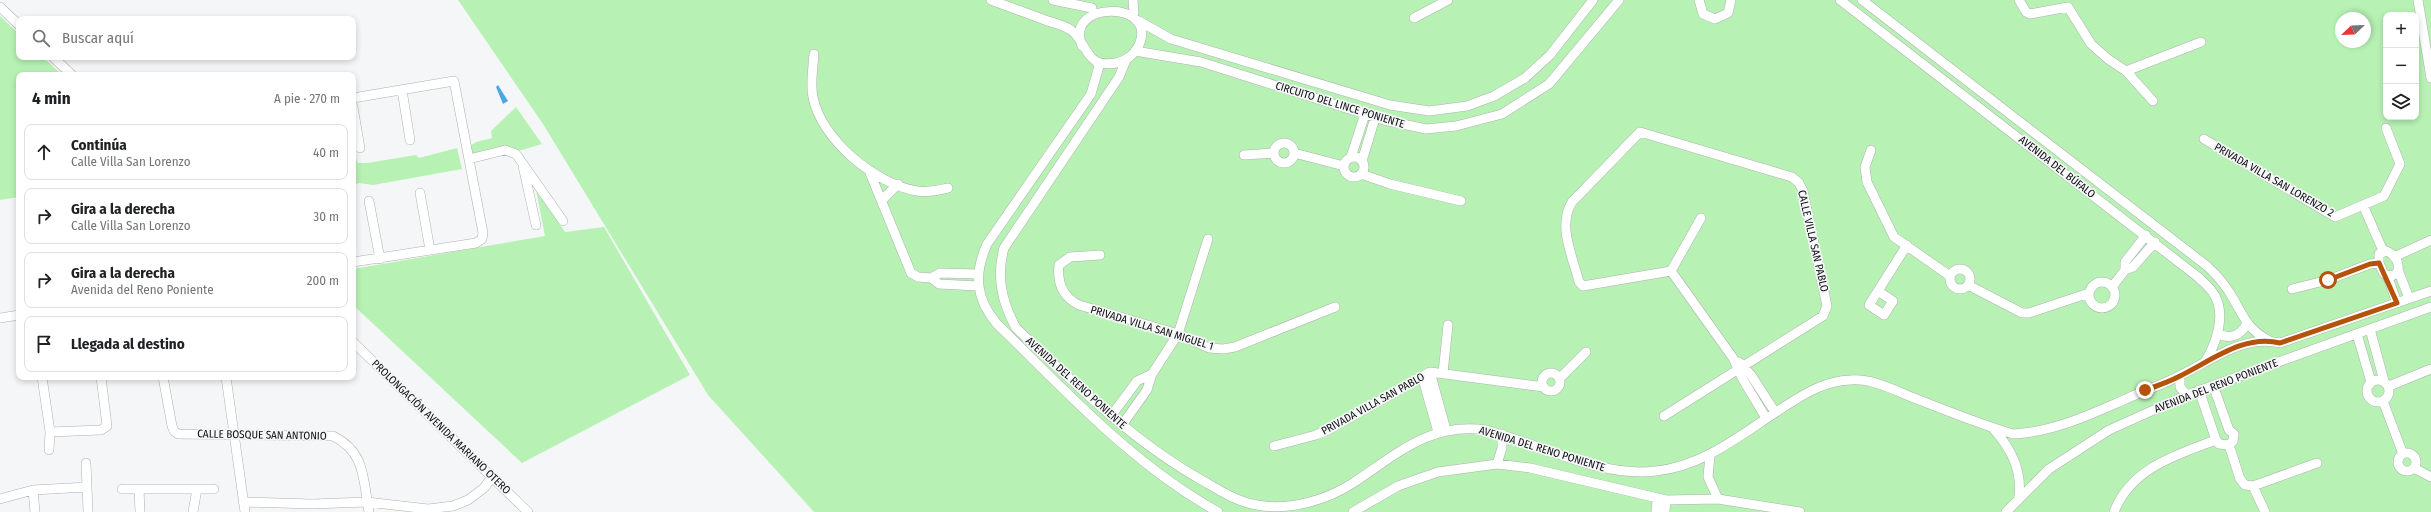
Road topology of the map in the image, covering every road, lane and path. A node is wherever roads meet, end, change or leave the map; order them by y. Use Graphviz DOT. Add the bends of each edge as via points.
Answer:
graph roads {
  1 [pos="991,0"];
  2 [pos="1053,0"];
  3 [pos="1133,0"];
  4 [pos="1448,0"];
  5 [pos="1593,0"];
  6 [pos="1619,0"];
  7 [pos="1699,0"];
  8 [pos="1731,0"];
  9 [pos="1840,0"];
  10 [pos="1862,0"];
  11 [pos="2019,0"];
  12 [pos="2418,0"];
  13 [pos="2069,3"];
  14 [pos="0,6"];
  15 [pos="1092,8"];
  16 [pos="1136,17"];
  17 [pos="1414,18"];
  18 [pos="16,22"];
  19 [pos="2201,42"];
  20 [pos="1082,46"];
  21 [pos="1135,51"];
  22 [pos="814,54"];
  23 [pos="56,60"];
  24 [pos="1126,60"];
  25 [pos="1096,61"];
  26 [pos="2126,71"];
  27 [pos="69,72"];
  28 [pos="2431,78"];
  29 [pos="1969,83"];
  30 [pos="402,90"];
  31 [pos="1962,93"];
  32 [pos="356,98"];
  33 [pos="2153,101"];
  34 [pos="1364,114"];
  35 [pos="1375,118"];
  36 [pos="356,125"];
  37 [pos="2386,128"];
  38 [pos="2204,139"];
  39 [pos="410,140"];
  40 [pos="360,148"];
  41 [pos="1871,150"];
  42 [pos="1274,152"];
  43 [pos="1294,152"];
  44 [pos="1244,155"];
  45 [pos="1351,157"];
  46 [pos="469,159"];
  47 [pos="522,161"];
  48 [pos="1362,161"];
  49 [pos="1344,166"];
  50 [pos="870,173"];
  51 [pos="1361,174"];
  52 [pos="898,184"];
  53 [pos="948,188"];
  54 [pos="420,193"];
  55 [pos="882,200"];
  56 [pos="369,201"];
  57 [pos="1461,201"];
  58 [pos="2363,205"];
  59 [pos="1701,218"];
  60 [pos="563,221"];
  61 [pos="536,225"];
  62 [pos="2146,235"];
  63 [pos="1208,239"];
  64 [pos="2431,240"];
  65 [pos="2154,242"];
  66 [pos="1907,245"];
  67 [pos="430,250"];
  68 [pos="2383,251"];
  69 [pos="1100,255"];
  70 [pos="2394,257"];
  71 [pos="380,259"];
  72 [pos="356,262"];
  73 [pos="2379,263"];
  74 [pos="2125,270"];
  75 [pos="2398,270"];
  76 [pos="1671,271"];
  77 [pos="979,274"];
  78 [pos="1950,276"];
  79 [pos="2386,276"];
  80 [pos="931,278"];
  81 [pos="1968,285"];
  82 [pos="978,286"];
  83 [pos="2112,287"];
  84 [pos="2292,289"];
  85 [pos="1878,291"];
  86 [pos="2431,291"];
  87 [pos="2089,293"];
  88 [pos="2409,298"];
  89 [pos="2397,303"];
  90 [pos="1335,307"];
  91 [pos="2431,307"];
  92 [pos="16,315"];
  93 [pos="0,318"];
  94 [pos="2247,323"];
  95 [pos="1448,325"];
  96 [pos="2370,329"];
  97 [pos="2217,333"];
  98 [pos="1178,334"];
  99 [pos="2357,334"];
  100 [pos="2268,340"];
  101 [pos="2280,343"];
  102 [pos="356,345"];
  103 [pos="1586,352"];
  104 [pos="2285,359"];
  105 [pos="2205,362"];
  106 [pos="1740,367"];
  107 [pos="2431,369"];
  108 [pos="1443,373"];
  109 [pos="1152,374"];
  110 [pos="1426,374"];
  111 [pos="2180,376"];
  112 [pos="42,380"];
  113 [pos="101,380"];
  114 [pos="164,380"];
  115 [pos="226,380"];
  116 [pos="2371,382"];
  117 [pos="2386,384"];
  118 [pos="2213,385"];
  119 [pos="2199,390"];
  120 [pos="2187,394"];
  121 [pos="2383,402"];
  122 [pos="1775,412"];
  123 [pos="1111,416"];
  124 [pos="1664,416"];
  125 [pos="1766,418"];
  126 [pos="1122,424"];
  127 [pos="1993,428"];
  128 [pos="1442,431"];
  129 [pos="50,432"];
  130 [pos="235,434"];
  131 [pos="1502,434"];
  132 [pos="2216,440"];
  133 [pos="2229,445"];
  134 [pos="1274,446"];
  135 [pos="49,450"];
  136 [pos="2403,454"];
  137 [pos="1710,455"];
  138 [pos="86,463"];
  139 [pos="2317,463"];
  140 [pos="1497,464"];
  141 [pos="2414,468"];
  142 [pos="492,477"];
  143 [pos="2431,477"];
  144 [pos="2252,486"];
  145 [pos="87,488"];
  146 [pos="122,489"];
  147 [pos="139,489"];
  148 [pos="197,489"];
  149 [pos="214,489"];
  150 [pos="34,490"];
  151 [pos="2019,497"];
  152 [pos="0,499"];
  153 [pos="1661,499"];
  154 [pos="1718,500"];
  155 [pos="243,502"];
  156 [pos="367,502"];
  157 [pos="313,508"];
  158 [pos="428,511"];
  159 [pos="35,512"];
  160 [pos="88,512"];
  161 [pos="140,512"];
  162 [pos="193,512"];
  163 [pos="245,512"];
  164 [pos="368,512"];
  165 [pos="528,512"];
  166 [pos="1218,512"];
  167 [pos="1353,512"];
  168 [pos="1656,512"];
  169 [pos="1665,512"];
  170 [pos="1800,512"];
  171 [pos="2006,512"];
  172 [pos="2114,512"];
  173 [pos="2265,512"];
  1 -- 20 [label="street" via="1066,28 1075,34"];
  2 -- 15 [label="street"];
  3 -- 16 [label="street"];
  4 -- 17 [label="street"];
  5 -- 16 [label="street, CIRCUITO DEL LINCE PONIENTE" via="1550,55 1525,78 1494,96 1468,106 1429,111 1390,105 1171,39"];
  6 -- 35 [label="street, CIRCUITO DEL LINCE PONIENTE" via="1549,84 1502,114 1473,124 1426,130"];
  7 -- 8 [label="street" via="1703,14 1715,19 1728,14"];
  9 -- 31 [label="street, AVENIDA DEL BÚFALO"];
  10 -- 29 [label="street, AVENIDA DEL BÚFALO"];
  11 -- 13 [label="street" via="2030,14"];
  12 -- 28 [label="street"];
  13 -- 26 [label="street" via="2091,44 2103,56"];
  14 -- 18 [label="street"];
  15 -- 16 [label="street" via="1104,2 1115,2 1125,6"];
  15 -- 20 [label="street" via="1086,14 1079,30"];
  16 -- 21 [label="street" via="1141,34"];
  19 -- 26 [label="street"];
  20 -- 25 [label="street"];
  21 -- 24 [label="street"];
  21 -- 34 [label="street, CIRCUITO DEL LINCE PONIENTE" via="1201,62"];
  22 -- 50 [label="street" via="812,87 819,117 832,136"];
  23 -- 27 [label="street"];
  24 -- 25 [label="street" via="1111,64"];
  24 -- 123 [label="street, AVENIDA DEL RENO PONIENTE" via="1118,77 1021,220 1004,248 1000,263 1002,294 1006,309 1016,328"];
  25 -- 77 [label="street, AVENIDA DEL RENO PONIENTE" via="1099,66 1091,94 987,244"];
  26 -- 33 [label="street"];
  29 -- 31 [label="street"];
  29 -- 94 [label="street, AVENIDA DEL BÚFALO" via="2207,266 2220,279"];
  30 -- 32 [label="street"];
  30 -- 39 [label="street"];
  30 -- 46 [label="street" via="454,81"];
  31 -- 62 [label="street, AVENIDA DEL BÚFALO"];
  34 -- 35 [label="street, CIRCUITO DEL LINCE PONIENTE"];
  34 -- 45 [label="street"];
  35 -- 48 [label="street"];
  36 -- 40 [label="street"];
  37 -- 58 [label="street, PRIVADA VILLA SAN LORENZO 2" via="2400,164 2384,196"];
  38 -- 58 [label="street, PRIVADA VILLA SAN LORENZO 2" via="2335,217"];
  41 -- 66 [label="street" via="1865,166 1867,182 1894,237"];
  42 -- 43 [label="street" via="1278,145 1285,143 1290,145"];
  42 -- 43 [label="street" via="1276,158 1283,162 1290,160"];
  42 -- 44 [label="street"];
  43 -- 49 [label="street"];
  45 -- 48 [label="street"];
  45 -- 49 [label="street" via="1346,160"];
  46 -- 47 [label="street" via="505,150 516,154"];
  46 -- 67 [label="street" via="482,239 476,243"];
  47 -- 60 [label="street"];
  47 -- 61 [label="street"];
  48 -- 51 [label="street" via="1364,166"];
  49 -- 51 [label="street" via="1348,176 1355,177"];
  50 -- 52 [label="street"];
  50 -- 55 [label="street"];
  51 -- 57 [label="street" via="1390,184"];
  52 -- 53 [label="street" via="919,192"];
  52 -- 55 [label="street"];
  54 -- 67 [label="street"];
  55 -- 80 [label="street" via="909,270 918,277"];
  56 -- 71 [label="street"];
  58 -- 68 [label="street"];
  59 -- 76 [label="street"];
  62 -- 65 [label="street, AVENIDA DEL BÚFALO"];
  62 -- 74 [label="street" via="2125,262"];
  63 -- 98 [label="street"];
  64 -- 70 [label="street"];
  65 -- 74 [label="street" via="2133,268"];
  65 -- 97 [label="street, AVENIDA DEL BÚFALO" via="2198,277 2215,295 2220,309"];
  66 -- 78 [label="street"];
  66 -- 85 [label="street"];
  67 -- 71 [label="street"];
  68 -- 70 [label="street" via="2388,251"];
  68 -- 73 [label="street" via="2378,257"];
  69 -- 98 [label="street, PRIVADA VILLA SAN MIGUEL 1" via="1070,257 1059,265 1060,286 1068,298 1079,305"];
  70 -- 75 [label="street"];
  71 -- 72 [label="street"];
  73 -- 79 [label="street"];
  73 -- 84 [label="street"];
  74 -- 83 [label="street"];
  75 -- 79 [label="street" via="2392,276"];
  75 -- 88 [label="street"];
  76 -- 106 [label="street"];
  76 -- 106 [label="street, CALLE VILLA SAN PABLO" via="1583,286 1579,282 1565,227 1565,215 1572,202 1640,132 1792,177 1799,183 1803,191 1826,311 1822,316"];
  77 -- 80 [label="street" via="940,273"];
  77 -- 82 [label="street, AVENIDA DEL RENO PONIENTE"];
  78 -- 81 [label="street" via="1955,288 1965,288"];
  78 -- 81 [label="street" via="1953,271 1962,269 1970,275"];
  79 -- 89 [label="street"];
  80 -- 82 [label="street" via="939,284"];
  81 -- 87 [label="street" via="2022,313 2029,313"];
  82 -- 166 [label="street, AVENIDA DEL RENO PONIENTE" via="984,306 997,324 1101,426 1166,480"];
  83 -- 87 [label="street" via="2100,282 2095,284"];
  83 -- 87 [label="street" via="2114,299 2107,307 2096,306"];
  86 -- 88 [label="street, AVENIDA DEL RENO PONIENTE"];
  88 -- 89 [label="street, AVENIDA DEL RENO PONIENTE"];
  89 -- 101 [label="street, AVENIDA DEL RENO PONIENTE"];
  90 -- 98 [label="street, PRIVADA VILLA SAN MIGUEL 1" via="1224,350 1209,348"];
  91 -- 96 [label="street, AVENIDA DEL RENO PONIENTE"];
  92 -- 93 [label="street"];
  94 -- 97 [label="street" via="2242,331 2234,336"];
  94 -- 100 [label="street, AVENIDA DEL BÚFALO" via="2255,333"];
  95 -- 108 [label="street"];
  96 -- 99 [label="street, AVENIDA DEL RENO PONIENTE"];
  96 -- 117 [label="street"];
  97 -- 105 [label="street, AVENIDA DEL BÚFALO" via="2212,351"];
  98 -- 109 [label="street"];
  99 -- 104 [label="street, AVENIDA DEL RENO PONIENTE"];
  99 -- 116 [label="street"];
  100 -- 101 [label="street, AVENIDA DEL RENO PONIENTE"];
  100 -- 105 [label="street, AVENIDA DEL RENO PONIENTE" via="2239,346"];
  101 -- 104 [label="street" via="2287,350"];
  102 -- 142 [label="street, PROLONGACIÓN AVENIDA MARIANO OTERO"];
  103 -- 108 [label="street, PRIVADA VILLA SAN PABLO" via="1560,378 1561,384 1556,390 1548,391 1544,387"];
  104 -- 118 [label="street, AVENIDA DEL RENO PONIENTE"];
  105 -- 111 [label="street, AVENIDA DEL RENO PONIENTE"];
  106 -- 122 [label="street"];
  106 -- 124 [label="street"];
  106 -- 125 [label="street"];
  107 -- 117 [label="street"];
  108 -- 110 [label="street, PRIVADA VILLA SAN PABLO"];
  109 -- 123 [label="street" via="1137,381"];
  109 -- 126 [label="street" via="1147,390"];
  110 -- 128 [label="street"];
  110 -- 134 [label="street, PRIVADA VILLA SAN PABLO" via="1330,429"];
  111 -- 120 [label="street" via="2180,387"];
  111 -- 127 [label="street, AVENIDA DEL RENO PONIENTE" via="2070,423 2037,433 2013,434"];
  112 -- 129 [label="street"];
  113 -- 129 [label="street" via="107,426 102,430"];
  114 -- 130 [label="street, CALLE BOSQUE SAN ANTONIO" via="174,431 178,434"];
  115 -- 130 [label="street"];
  116 -- 117 [label="street" via="2379,379"];
  116 -- 121 [label="street" via="2367,387 2368,397 2373,401"];
  117 -- 121 [label="street" via="2389,395"];
  118 -- 119 [label="street, AVENIDA DEL RENO PONIENTE"];
  118 -- 133 [label="street" via="2229,430 2234,434"];
  119 -- 120 [label="street, AVENIDA DEL RENO PONIENTE"];
  119 -- 132 [label="street"];
  120 -- 151 [label="street, AVENIDA DEL RENO PONIENTE" via="2109,430 2076,450 2049,469"];
  121 -- 136 [label="street"];
  122 -- 125 [label="street, AVENIDA DEL RENO PONIENTE"];
  122 -- 127 [label="street, AVENIDA DEL RENO PONIENTE" via="1818,386 1863,380"];
  123 -- 126 [label="street, AVENIDA DEL RENO PONIENTE"];
  125 -- 137 [label="street, AVENIDA DEL RENO PONIENTE"];
  126 -- 128 [label="street, AVENIDA DEL RENO PONIENTE" via="1185,471 1228,495 1257,505 1283,507 1334,493 1415,443"];
  127 -- 151 [label="street" via="2011,452 2016,464 2020,476"];
  128 -- 131 [label="street, AVENIDA DEL RENO PONIENTE" via="1472,428"];
  129 -- 135 [label="street"];
  130 -- 155 [label="street"];
  130 -- 156 [label="street, CALLE BOSQUE SAN ANTONIO" via="333,436 344,441 358,457"];
  131 -- 137 [label="street, AVENIDA DEL RENO PONIENTE" via="1601,467 1622,471 1655,471 1683,466"];
  131 -- 140 [label="street" via="1502,448"];
  132 -- 133 [label="street" via="2219,444"];
  132 -- 172 [label="street" via="2162,460 2148,468 2120,497"];
  133 -- 144 [label="street" via="2240,479 2245,485"];
  136 -- 141 [label="street" via="2411,454 2415,458"];
  136 -- 141 [label="street" via="2399,458 2399,466 2406,471"];
  137 -- 154 [label="street" via="1708,477"];
  138 -- 145 [label="street"];
  139 -- 144 [label="street"];
  140 -- 153 [label="street, AVENIDA DEL RENO PONIENTE" via="1530,468"];
  140 -- 167 [label="street, AVENIDA DEL RENO PONIENTE" via="1431,475 1398,486"];
  141 -- 143 [label="street"];
  142 -- 158 [label="street" via="484,488 468,500"];
  142 -- 165 [label="street, PROLONGACIÓN AVENIDA MARIANO OTERO"];
  144 -- 173 [label="street"];
  145 -- 150 [label="street"];
  145 -- 160 [label="street"];
  146 -- 147 [label="street"];
  147 -- 148 [label="street"];
  147 -- 161 [label="street"];
  148 -- 149 [label="street"];
  148 -- 162 [label="street"];
  150 -- 152 [label="street"];
  150 -- 159 [label="street"];
  151 -- 171 [label="street, AVENIDA DEL RENO PONIENTE"];
  153 -- 154 [label="street, AVENIDA DEL RENO PONIENTE"];
  153 -- 168 [label="street"];
  153 -- 169 [label="street"];
  154 -- 170 [label="street, AVENIDA DEL RENO PONIENTE"];
  155 -- 157 [label="street"];
  155 -- 163 [label="street"];
  156 -- 157 [label="street"];
  156 -- 158 [label="street"];
  156 -- 164 [label="street, CALLE BOSQUE SAN ANTONIO"];
}
